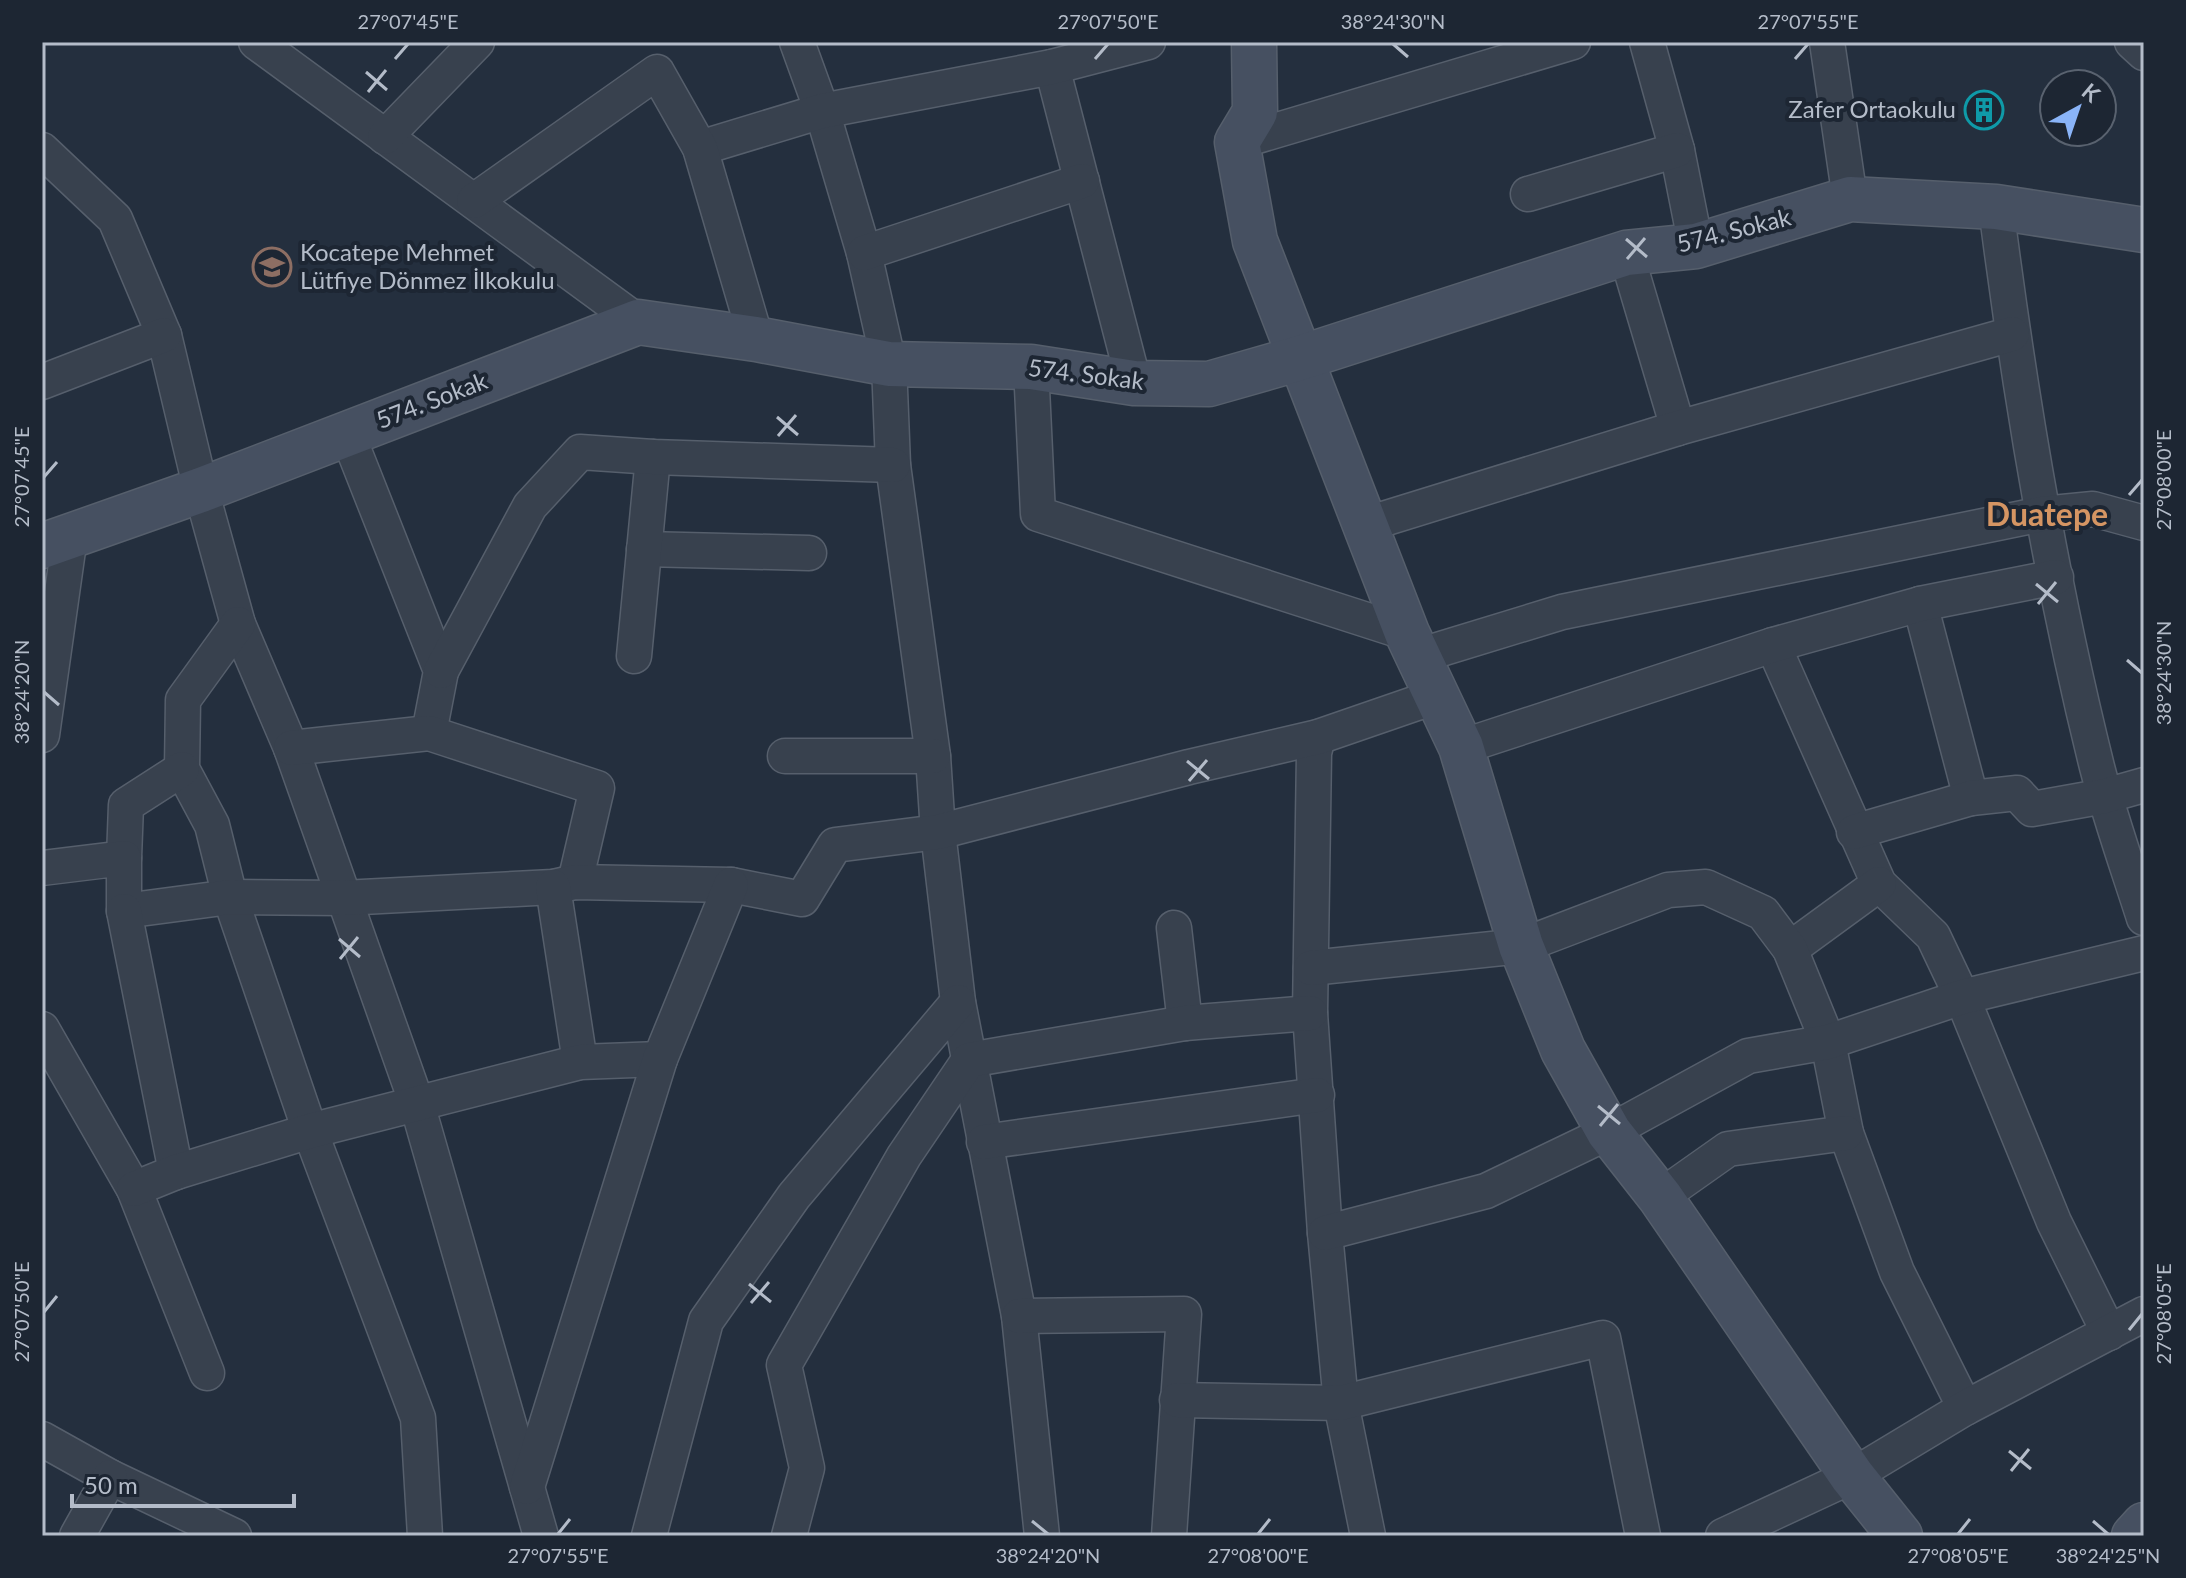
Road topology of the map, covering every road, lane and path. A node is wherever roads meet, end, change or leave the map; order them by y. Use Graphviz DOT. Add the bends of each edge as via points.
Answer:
graph roads {
  1 [pos="256,42"];
  2 [pos="477,42"];
  3 [pos="797,42"];
  4 [pos="1148,42"];
  5 [pos="1254,42"];
  6 [pos="1573,42"];
  7 [pos="1647,42"];
  8 [pos="1827,42"];
  9 [pos="2132,42"];
  10 [pos="2144,53"];
  11 [pos="1052,67"];
  12 [pos="822,111"];
  13 [pos="385,137"];
  14 [pos="1237,142"];
  15 [pos="700,148"];
  16 [pos="42,150"];
  17 [pos="1677,150"];
  18 [pos="1082,181"];
  19 [pos="1528,194"];
  20 [pos="1850,199"];
  21 [pos="474,201"];
  22 [pos="1996,207"];
  23 [pos="2144,230"];
  24 [pos="1696,246"];
  25 [pos="864,253"];
  26 [pos="1626,253"];
  27 [pos="638,322"];
  28 [pos="2012,334"];
  29 [pos="164,335"];
  30 [pos="756,339"];
  31 [pos="1300,358"];
  32 [pos="889,364"];
  33 [pos="1031,367"];
  34 [pos="42,382"];
  35 [pos="1134,383"];
  36 [pos="1678,428"];
  37 [pos="347,433"];
  38 [pos="653,457"];
  39 [pos="893,465"];
  40 [pos="201,490"];
  41 [pos="2042,514"];
  42 [pos="2144,523"];
  43 [pos="1364,525"];
  44 [pos="56,541"];
  45 [pos="644,549"];
  46 [pos="809,553"];
  47 [pos="2056,577"];
  48 [pos="1920,604"];
  49 [pos="238,624"];
  50 [pos="1412,644"];
  51 [pos="1773,645"];
  52 [pos="634,656"];
  53 [pos="441,671"];
  54 [pos="1437,696"];
  55 [pos="429,733"];
  56 [pos="42,735"];
  57 [pos="1318,737"];
  58 [pos="1461,747"];
  59 [pos="291,748"];
  60 [pos="785,756"];
  61 [pos="933,756"];
  62 [pos="182,769"];
  63 [pos="2144,785"];
  64 [pos="2105,796"];
  65 [pos="1971,798"];
  66 [pos="938,832"];
  67 [pos="1854,832"];
  68 [pos="124,858"];
  69 [pos="42,868"];
  70 [pos="564,884"];
  71 [pos="1879,884"];
  72 [pos="731,885"];
  73 [pos="230,897"];
  74 [pos="343,898"];
  75 [pos="124,911"];
  76 [pos="2144,918"];
  77 [pos="1174,928"];
  78 [pos="1521,946"];
  79 [pos="1790,949"];
  80 [pos="2144,953"];
  81 [pos="1311,968"];
  82 [pos="1962,997"];
  83 [pos="958,1002"];
  84 [pos="1310,1013"];
  85 [pos="1185,1023"];
  86 [pos="1828,1042"];
  87 [pos="47,1052"];
  88 [pos="660,1059"];
  89 [pos="969,1060"];
  90 [pos="580,1062"];
  91 [pos="1317,1095"];
  92 [pos="417,1104"];
  93 [pos="310,1131"];
  94 [pos="1609,1132"];
  95 [pos="1846,1133"];
  96 [pos="984,1142"];
  97 [pos="176,1172"];
  98 [pos="134,1189"];
  99 [pos="1660,1197"];
  100 [pos="1325,1233"];
  101 [pos="2144,1314"];
  102 [pos="1019,1316"];
  103 [pos="2109,1333"];
  104 [pos="207,1373"];
  105 [pos="1177,1400"];
  106 [pos="1341,1403"];
  107 [pos="1965,1408"];
  108 [pos="42,1439"];
  109 [pos="1852,1476"];
  110 [pos="110,1477"];
  111 [pos="527,1487"];
  112 [pos="2144,1525"];
  113 [pos="77,1536"];
  114 [pos="234,1536"];
  115 [pos="425,1536"];
  116 [pos="541,1536"];
  117 [pos="649,1536"];
  118 [pos="789,1536"];
  119 [pos="1042,1536"];
  120 [pos="1169,1536"];
  121 [pos="1368,1536"];
  122 [pos="1643,1536"];
  123 [pos="1723,1536"];
  124 [pos="1900,1536"];
  125 [pos="2134,1536"];
  1 -- 13 [label="street"];
  2 -- 13 [label="street"];
  3 -- 12 [label="street"];
  4 -- 11 [label="street"];
  5 -- 14 [label="street" via="1255,112"];
  6 -- 14 [label="street"];
  7 -- 17 [label="street"];
  8 -- 20 [label="street"];
  9 -- 10 [label="street"];
  11 -- 12 [label="street"];
  11 -- 18 [label="street"];
  12 -- 15 [label="street"];
  12 -- 25 [label="street"];
  13 -- 21 [label="street"];
  14 -- 31 [label="street" via="1255,241"];
  15 -- 21 [label="street" via="657,72"];
  15 -- 30 [label="street"];
  16 -- 29 [label="street" via="115,219"];
  17 -- 19 [label="street"];
  17 -- 24 [label="street"];
  18 -- 25 [label="street"];
  18 -- 35 [label="street"];
  20 -- 22 [label="street, 574. Sokak"];
  20 -- 24 [label="street, 574. Sokak"];
  21 -- 27 [label="street"];
  22 -- 23 [label="street, 574. Sokak"];
  22 -- 28 [label="street"];
  24 -- 26 [label="street, 574. Sokak"];
  25 -- 32 [label="street"];
  26 -- 31 [label="street, 574. Sokak"];
  26 -- 36 [label="street"];
  27 -- 30 [label="street, 574. Sokak"];
  27 -- 37 [label="street, 574. Sokak"];
  28 -- 36 [label="street"];
  28 -- 41 [label="street"];
  29 -- 34 [label="street"];
  29 -- 40 [label="street"];
  30 -- 32 [label="street, 574. Sokak"];
  31 -- 35 [label="street, 574. Sokak" via="1209,384"];
  31 -- 43 [label="street"];
  32 -- 33 [label="street, 574. Sokak"];
  32 -- 39 [label="street"];
  33 -- 35 [label="street, 574. Sokak"];
  33 -- 50 [label="street" via="1038,514"];
  36 -- 43 [label="street"];
  37 -- 40 [label="street, 574. Sokak"];
  37 -- 53 [label="street"];
  38 -- 39 [label="street"];
  38 -- 45 [label="street"];
  38 -- 53 [label="street" via="580,452 530,506"];
  39 -- 61 [label="street"];
  40 -- 44 [label="street, 574. Sokak"];
  40 -- 49 [label="street"];
  41 -- 42 [label="street" via="2093,509"];
  41 -- 47 [label="street"];
  41 -- 50 [label="street"];
  43 -- 50 [label="street"];
  44 -- 56 [label="street"];
  45 -- 46 [label="street"];
  45 -- 52 [label="street"];
  47 -- 48 [label="street"];
  47 -- 64 [label="street"];
  48 -- 51 [label="street"];
  48 -- 65 [label="street"];
  49 -- 59 [label="street"];
  49 -- 62 [label="street" via="183,700"];
  50 -- 54 [label="street"];
  51 -- 58 [label="street"];
  51 -- 67 [label="street"];
  53 -- 55 [label="street"];
  54 -- 57 [label="street"];
  54 -- 58 [label="street"];
  55 -- 59 [label="street"];
  55 -- 70 [label="street" via="597,788"];
  57 -- 66 [label="street"];
  57 -- 81 [label="street"];
  58 -- 78 [label="street"];
  59 -- 74 [label="street"];
  60 -- 61 [label="street"];
  61 -- 66 [label="street"];
  62 -- 68 [label="street" via="126,805"];
  62 -- 73 [label="street" via="212,825"];
  63 -- 64 [label="street"];
  64 -- 65 [label="street" via="2032,809 2017,793"];
  64 -- 76 [label="street"];
  65 -- 67 [label="street"];
  66 -- 72 [label="street" via="835,845 802,899"];
  66 -- 83 [label="street"];
  67 -- 71 [label="street"];
  68 -- 69 [label="street"];
  68 -- 75 [label="street"];
  70 -- 72 [label="street"];
  70 -- 74 [label="street"];
  70 -- 90 [label="street"];
  71 -- 79 [label="street"];
  71 -- 82 [label="street" via="1933,936"];
  72 -- 88 [label="street"];
  73 -- 74 [label="street"];
  73 -- 75 [label="street"];
  73 -- 93 [label="street"];
  74 -- 92 [label="street"];
  75 -- 97 [label="street"];
  77 -- 85 [label="street"];
  78 -- 79 [label="street" via="1668,890 1706,887 1763,913"];
  78 -- 81 [label="street"];
  78 -- 94 [label="street" via="1563,1050"];
  79 -- 86 [label="street"];
  80 -- 82 [label="street"];
  81 -- 84 [label="street"];
  82 -- 86 [label="street"];
  82 -- 103 [label="street" via="2054,1222"];
  83 -- 89 [label="street"];
  83 -- 117 [label="street" via="794,1196 706,1321"];
  84 -- 85 [label="street"];
  84 -- 91 [label="street"];
  85 -- 89 [label="street"];
  86 -- 94 [label="street" via="1748,1056"];
  86 -- 95 [label="street"];
  87 -- 98 [label="street"];
  88 -- 90 [label="street"];
  88 -- 111 [label="street"];
  89 -- 96 [label="street"];
  89 -- 118 [label="street" via="904,1156 784,1365 807,1468"];
  90 -- 92 [label="street"];
  91 -- 96 [label="street"];
  91 -- 100 [label="street"];
  92 -- 93 [label="street"];
  92 -- 111 [label="street"];
  93 -- 97 [label="street"];
  93 -- 115 [label="street" via="418,1418"];
  94 -- 99 [label="street"];
  94 -- 100 [label="street" via="1486,1191"];
  95 -- 99 [label="street" via="1728,1149"];
  95 -- 107 [label="street" via="1897,1272"];
  96 -- 102 [label="street"];
  97 -- 98 [label="street"];
  98 -- 104 [label="street"];
  99 -- 109 [label="street"];
  100 -- 106 [label="street"];
  101 -- 103 [label="street"];
  102 -- 105 [label="street" via="1184,1314"];
  102 -- 119 [label="street"];
  103 -- 107 [label="street"];
  105 -- 106 [label="street"];
  105 -- 120 [label="street"];
  106 -- 121 [label="street"];
  106 -- 122 [label="street" via="1603,1338"];
  107 -- 109 [label="street"];
  108 -- 110 [label="street"];
  109 -- 123 [label="street"];
  109 -- 124 [label="street"];
  110 -- 113 [label="street"];
  110 -- 114 [label="street"];
  111 -- 116 [label="street"];
  112 -- 125 [label="street"];
}
